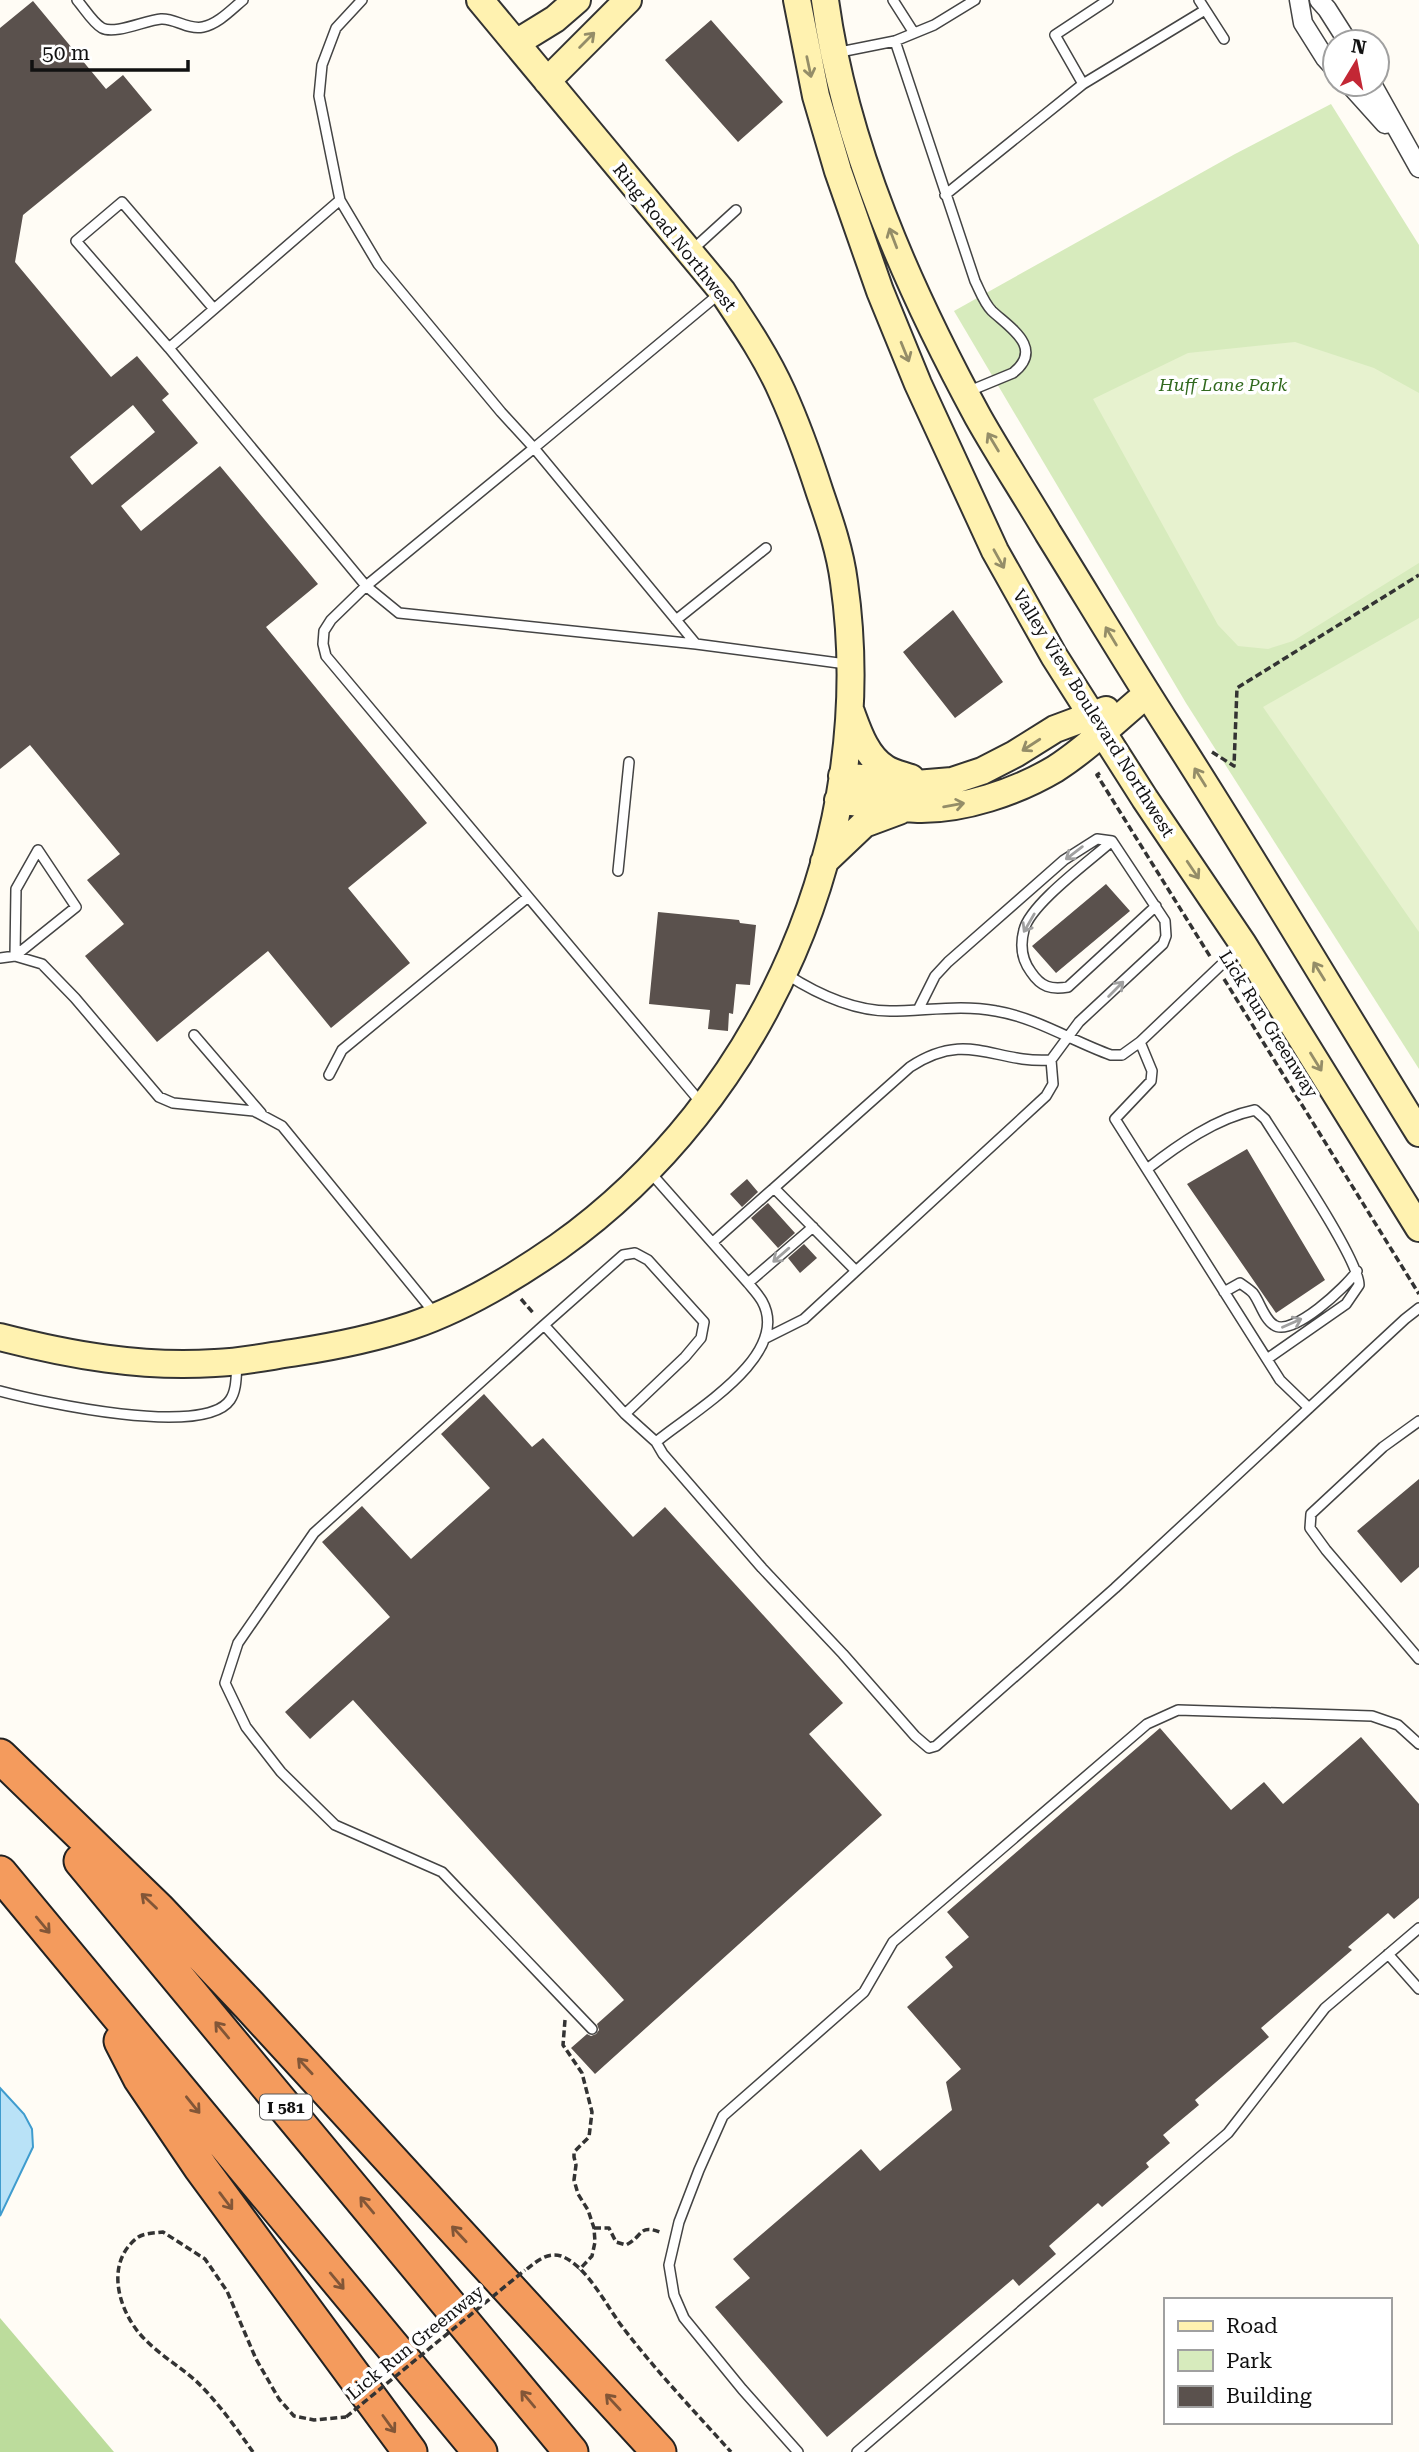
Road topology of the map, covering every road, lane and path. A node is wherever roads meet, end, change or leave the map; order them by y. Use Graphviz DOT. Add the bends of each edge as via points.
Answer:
graph roads {
  1 [pos="77,0"];
  2 [pos="243,0"];
  3 [pos="362,0"];
  4 [pos="480,0"];
  5 [pos="577,0"];
  6 [pos="628,0"];
  7 [pos="797,0"];
  8 [pos="824,0"];
  9 [pos="893,0"];
  10 [pos="975,0"];
  11 [pos="1108,0"];
  12 [pos="1199,0"];
  13 [pos="1299,0"];
  14 [pos="1319,0"];
  15 [pos="1205,10"];
  16 [pos="1340,28"];
  17 [pos="914,33"];
  18 [pos="1224,39"];
  19 [pos="895,41"];
  20 [pos="516,43"];
  21 [pos="1321,52"];
  22 [pos="834,54"];
  23 [pos="547,81"];
  24 [pos="1083,84"];
  25 [pos="1362,98"];
  26 [pos="1379,98"];
  27 [pos="1404,145"];
  28 [pos="1419,168"];
  29 [pos="945,195"];
  30 [pos="340,200"];
  31 [pos="736,210"];
  32 [pos="856,224"];
  33 [pos="690,253"];
  34 [pos="722,291"];
  35 [pos="214,309"];
  36 [pos="169,348"];
  37 [pos="965,393"];
  38 [pos="534,448"];
  39 [pos="766,548"];
  40 [pos="1419,575"];
  41 [pos="366,586"];
  42 [pos="676,620"];
  43 [pos="696,644"];
  44 [pos="850,665"];
  45 [pos="1147,694"];
  46 [pos="849,706"];
  47 [pos="1097,723"];
  48 [pos="1207,748"];
  49 [pos="629,762"];
  50 [pos="1102,772"];
  51 [pos="940,782"];
  52 [pos="840,788"];
  53 [pos="912,808"];
  54 [pos="1112,841"];
  55 [pos="824,862"];
  56 [pos="618,871"];
  57 [pos="528,897"];
  58 [pos="1156,906"];
  59 [pos="1243,944"];
  60 [pos="15,956"];
  61 [pos="0,958"];
  62 [pos="1218,969"];
  63 [pos="784,973"];
  64 [pos="918,1010"];
  65 [pos="194,1035"];
  66 [pos="1067,1036"];
  67 [pos="1140,1042"];
  68 [pos="1051,1060"];
  69 [pos="329,1074"];
  70 [pos="704,1107"];
  71 [pos="263,1114"];
  72 [pos="1419,1133"];
  73 [pos="1147,1169"];
  74 [pos="649,1171"];
  75 [pos="775,1188"];
  76 [pos="813,1227"];
  77 [pos="1419,1228"];
  78 [pos="713,1242"];
  79 [pos="856,1271"];
  80 [pos="1357,1271"];
  81 [pos="748,1283"];
  82 [pos="493,1289"];
  83 [pos="1224,1292"];
  84 [pos="1419,1295"];
  85 [pos="1419,1308"];
  86 [pos="437,1316"];
  87 [pos="544,1325"];
  88 [pos="0,1337"];
  89 [pos="766,1338"];
  90 [pos="1267,1359"];
  91 [pos="237,1362"];
  92 [pos="0,1391"];
  93 [pos="1309,1408"];
  94 [pos="625,1414"];
  95 [pos="1419,1421"];
  96 [pos="656,1442"];
  97 [pos="1419,1659"];
  98 [pos="1419,1744"];
  99 [pos="0,1756"];
  100 [pos="0,1763"];
  101 [pos="0,1873"];
  102 [pos="1419,1928"];
  103 [pos="1388,1954"];
  104 [pos="87,1977"];
  105 [pos="1419,1989"];
  106 [pos="566,2001"];
  107 [pos="592,2029"];
  108 [pos="594,2228"];
  109 [pos="675,2239"];
  110 [pos="579,2270"];
  111 [pos="253,2452"];
  112 [pos="410,2452"];
  113 [pos="480,2452"];
  114 [pos="571,2452"];
  115 [pos="659,2452"];
  116 [pos="731,2452"];
  117 [pos="798,2452"];
  118 [pos="857,2452"];
  1 -- 2 [label="lane" via="102,28 112,30 158,19 202,27 216,22"];
  3 -- 30 [label="lane" via="336,28 323,65 319,96"];
  4 -- 20 [label="main road, Ring Road Northwest"];
  5 -- 20 [label="main road"];
  23 -- 6 [label="main road, one-way"];
  7 -- 32 [label="main road, Valley View Boulevard Northwest, one-way" via="816,96"];
  8 -- 22 [label="main road"];
  9 -- 17 [label="lane"];
  10 -- 17 [label="lane"];
  11 -- 24 [label="lane" via="1055,34"];
  12 -- 15 [label="lane"];
  13 -- 21 [label="street" via="1303,23"];
  14 -- 16 [label="street"];
  15 -- 18 [label="lane"];
  15 -- 24 [label="lane"];
  17 -- 19 [label="lane"];
  19 -- 22 [label="lane"];
  19 -- 29 [label="lane"];
  20 -- 23 [label="main road, Ring Road Northwest"];
  37 -- 22 [label="main road, one-way" via="902,263 846,106"];
  23 -- 33 [label="main road, Ring Road Northwest"];
  24 -- 29 [label="lane"];
  25 -- 27 [label="street"];
  26 -- 27 [label="street"];
  27 -- 28 [label="street"];
  29 -- 37 [label="lane" via="985,302 1024,342 1019,369"];
  30 -- 35 [label="lane"];
  30 -- 38 [label="lane" via="378,264"];
  31 -- 33 [label="lane"];
  32 -- 37 [label="main road" via="945,387 950,393"];
  32 -- 47 [label="main road, Valley View Boulevard Northwest, one-way" via="918,384 995,551"];
  33 -- 34 [label="main road, Ring Road Northwest"];
  34 -- 38 [label="lane"];
  34 -- 44 [label="main road, Ring Road Northwest" via="781,389 835,537 844,578"];
  35 -- 36 [label="lane"];
  35 -- 36 [label="lane" via="122,202 76,241"];
  36 -- 41 [label="lane"];
  45 -- 37 [label="main road, one-way"];
  38 -- 41 [label="lane"];
  38 -- 42 [label="lane"];
  39 -- 42 [label="lane"];
  40 -- 48 [label="path" via="1237,688 1234,766"];
  41 -- 43 [label="lane" via="398,613"];
  41 -- 57 [label="lane" via="324,631 326,656"];
  42 -- 43 [label="lane"];
  43 -- 44 [label="lane"];
  44 -- 46 [label="main road, Ring Road Northwest"];
  45 -- 47 [label="main road"];
  72 -- 45 [label="main road, one-way"];
  46 -- 51 [label="main road" via="859,734 885,768"];
  46 -- 52 [label="main road, Ring Road Northwest"];
  47 -- 51 [label="main road, one-way" via="1055,729 982,771"];
  53 -- 47 [label="main road, one-way" via="953,806 1029,783 1056,768"];
  47 -- 59 [label="main road, Valley View Boulevard Northwest, one-way"];
  49 -- 56 [label="lane"];
  50 -- 62 [label="path, Lick Run Greenway" via="1097,775"];
  51 -- 52 [label="main road"];
  52 -- 53 [label="main road"];
  52 -- 55 [label="main road, Ring Road Northwest"];
  53 -- 55 [label="main road" via="864,824"];
  54 -- 58 [label="lane"];
  54 -- 58 [label="lane, one-way" via="1070,876 1024,928 1021,951 1029,971 1042,986 1068,987"];
  54 -- 64 [label="lane, one-way" via="1097,839 1064,860 941,969"];
  55 -- 63 [label="main road, Ring Road Northwest"];
  57 -- 69 [label="lane" via="342,1051"];
  57 -- 70 [label="lane"];
  66 -- 58 [label="lane, one-way" via="1163,944 1166,921"];
  59 -- 62 [label="lane"];
  59 -- 77 [label="main road, Valley View Boulevard Northwest, one-way"];
  60 -- 60 [label="lane" via="16,889 38,850 76,907"];
  60 -- 61 [label="lane"];
  60 -- 71 [label="lane" via="42,964 159,1097 173,1103"];
  62 -- 67 [label="lane"];
  62 -- 84 [label="path, Lick Run Greenway"];
  63 -- 64 [label="lane" via="828,998 858,1008"];
  63 -- 70 [label="main road, Ring Road Northwest" via="741,1054"];
  64 -- 66 [label="lane" via="999,1011"];
  65 -- 71 [label="lane"];
  66 -- 67 [label="lane" via="1111,1055 1122,1055"];
  66 -- 68 [label="lane"];
  67 -- 73 [label="lane" via="1152,1071 1151,1081 1115,1119"];
  68 -- 75 [label="lane" via="975,1050 946,1049 929,1055"];
  68 -- 79 [label="lane" via="1053,1084 1046,1096"];
  70 -- 74 [label="main road, Ring Road Northwest"];
  71 -- 86 [label="lane" via="282,1126"];
  73 -- 80 [label="lane" via="1235,1114 1255,1111 1265,1119"];
  73 -- 83 [label="lane"];
  74 -- 78 [label="lane"];
  74 -- 82 [label="main road, Ring Road Northwest" via="586,1227"];
  75 -- 76 [label="lane"];
  75 -- 78 [label="lane"];
  76 -- 79 [label="lane"];
  76 -- 81 [label="lane, one-way"];
  78 -- 81 [label="lane"];
  79 -- 89 [label="lane" via="804,1319"];
  83 -- 80 [label="lane, one-way" via="1240,1283 1252,1292 1272,1325 1281,1328 1315,1311"];
  80 -- 90 [label="lane" via="1359,1284 1346,1304"];
  81 -- 89 [label="lane" via="764,1307"];
  82 -- 86 [label="main road, Ring Road Northwest"];
  82 -- 87 [label="path" via="517,1295"];
  83 -- 90 [label="lane"];
  85 -- 93 [label="lane"];
  86 -- 91 [label="main road, Ring Road Northwest" via="356,1341"];
  87 -- 94 [label="lane"];
  87 -- 94 [label="lane" via="623,1255 635,1252 688,1303 704,1322 701,1338"];
  87 -- 106 [label="lane" via="314,1533 238,1643 225,1683 246,1727 281,1772 335,1825 442,1872"];
  88 -- 91 [label="main road, Ring Road Northwest" via="109,1360"];
  89 -- 96 [label="lane" via="738,1376"];
  90 -- 93 [label="lane" via="1280,1380"];
  91 -- 92 [label="lane" via="230,1401 207,1415 90,1410"];
  93 -- 96 [label="lane" via="1115,1588 929,1748 762,1568"];
  94 -- 96 [label="lane"];
  95 -- 97 [label="lane" via="1383,1447 1311,1514 1310,1528"];
  98 -- 109 [label="lane" via="1398,1725 1372,1716 1178,1710 1147,1724 892,1942 864,1992 723,2116"];
  115 -- 99 [label="highway, one-way" via="231,1986"];
  114 -- 100 [label="highway, I 581, one-way"];
  101 -- 104 [label="highway, one-way"];
  102 -- 103 [label="lane"];
  103 -- 105 [label="lane"];
  103 -- 118 [label="lane" via="1325,2008 1228,2133"];
  104 -- 112 [label="highway, one-way" via="141,2078 201,2168"];
  104 -- 113 [label="highway, one-way"];
  106 -- 107 [label="lane"];
  106 -- 108 [label="path" via="563,2045 582,2073 593,2112 589,2137 574,2152 574,2180"];
  108 -- 109 [label="path" via="609,2228 616,2242 626,2245 649,2228"];
  108 -- 110 [label="path" via="592,2256"];
  109 -- 117 [label="lane" via="669,2264 684,2318"];
  110 -- 111 [label="path, Lick Run Greenway, bridge" via="560,2255 550,2255 524,2270 346,2417 314,2420 295,2416 279,2399 227,2291 205,2259 163,2232 139,2236 124,2253 116,2273 119,2296 138,2332 197,2382"];
  110 -- 116 [label="path, Lick Run Greenway"];
}
